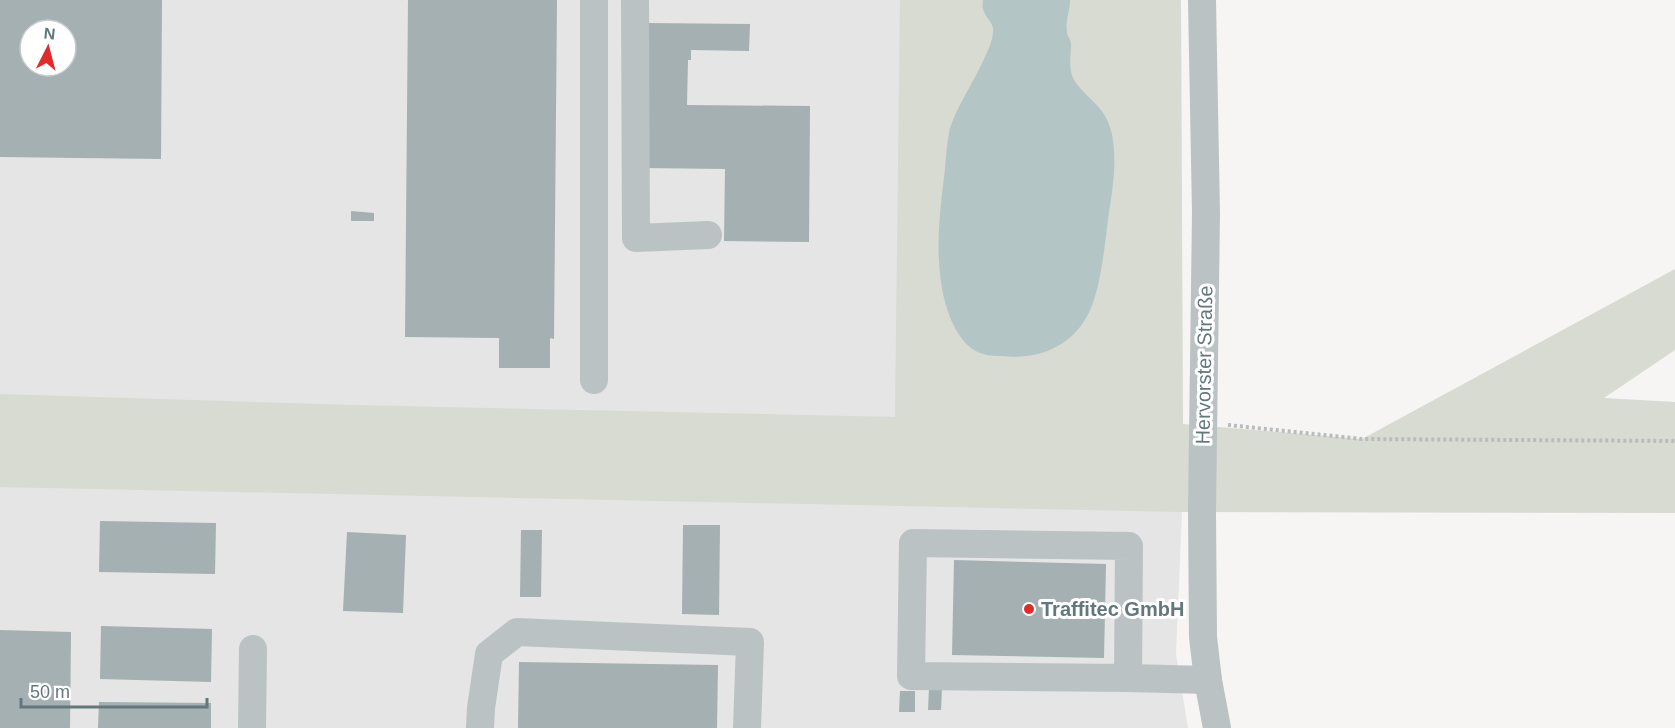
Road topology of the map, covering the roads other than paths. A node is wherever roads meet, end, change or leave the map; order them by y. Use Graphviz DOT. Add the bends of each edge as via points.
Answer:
graph roads {
  1 [pos="594,0"];
  2 [pos="635,0"];
  3 [pos="1202,0"];
  4 [pos="708,235"];
  5 [pos="594,380"];
  6 [pos="253,650"];
  7 [pos="1128,678"];
  8 [pos="1208,680"];
  9 [pos="252,728"];
  10 [pos="480,728"];
  11 [pos="747,728"];
  12 [pos="1217,728"];
  1 -- 5 [label="street"];
  2 -- 4 [label="street" via="636,238"];
  3 -- 8 [label="street, Hervorster Straße" via="1206,213 1203,637"];
  6 -- 9 [label="street"];
  7 -- 7 [label="street" via="1129,546 913,543 911,676"];
  7 -- 8 [label="street"];
  8 -- 12 [label="street, Hervorster Straße"];
  10 -- 11 [label="street" via="489,654 517,632 750,642"];
}
